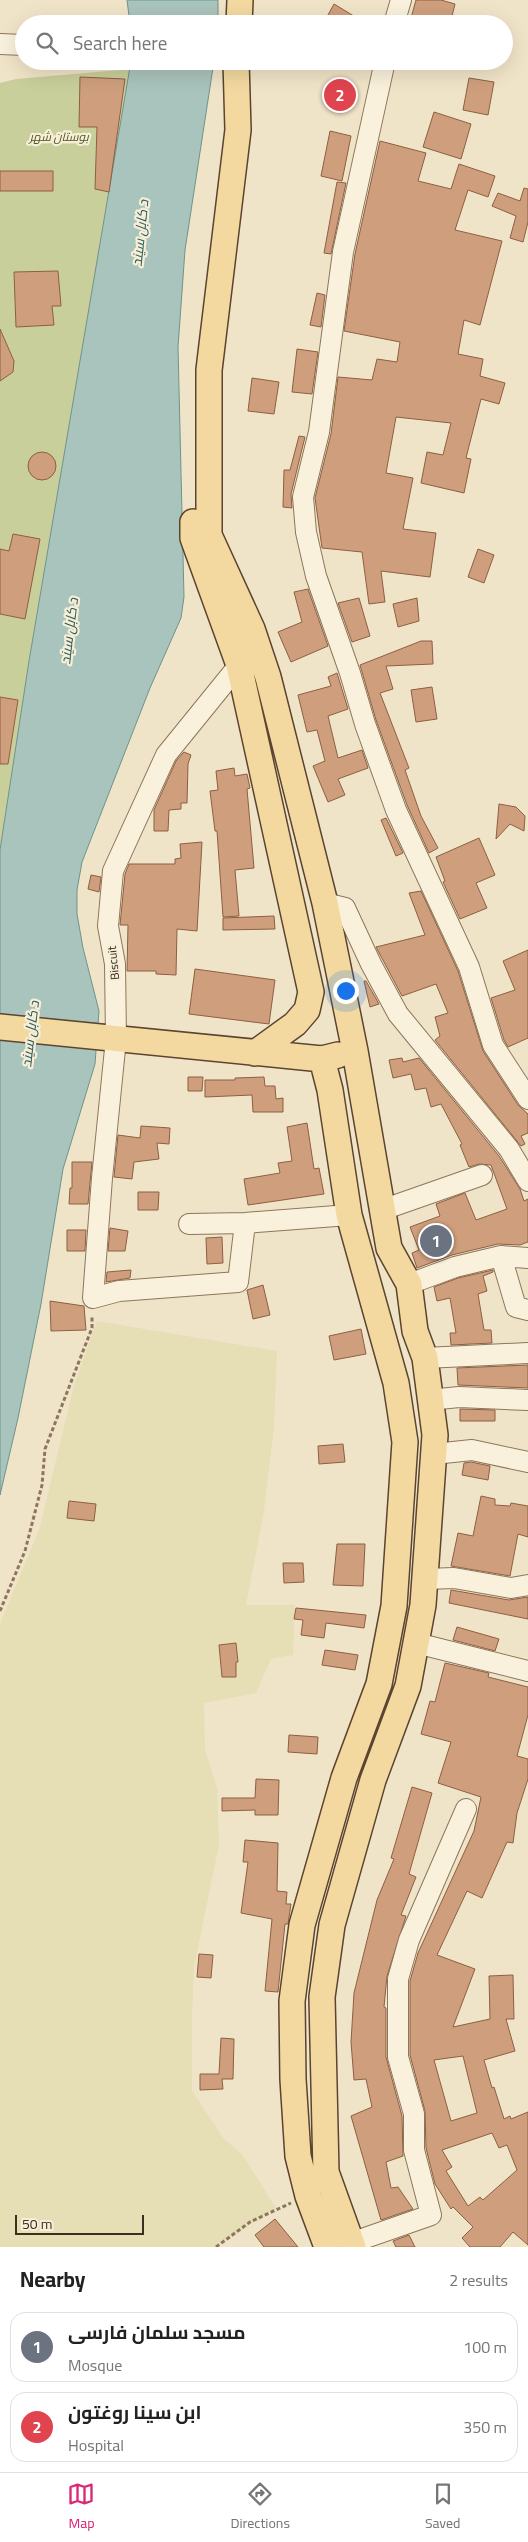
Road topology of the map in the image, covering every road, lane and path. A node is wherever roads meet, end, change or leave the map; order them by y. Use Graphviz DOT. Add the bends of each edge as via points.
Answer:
graph roads {
  1 [pos="240,0"];
  2 [pos="401,0"];
  3 [pos="239,15"];
  4 [pos="397,15"];
  5 [pos="0,44"];
  6 [pos="15,45"];
  7 [pos="235,70"];
  8 [pos="236,70"];
  9 [pos="383,70"];
  10 [pos="239,665"];
  11 [pos="325,903"];
  12 [pos="0,1028"];
  13 [pos="109,1038"];
  14 [pos="355,1050"];
  15 [pos="255,1053"];
  16 [pos="322,1059"];
  17 [pos="525,1087"];
  18 [pos="482,1176"];
  19 [pos="528,1181"];
  20 [pos="382,1210"];
  21 [pos="348,1215"];
  22 [pos="245,1223"];
  23 [pos="189,1224"];
  24 [pos="501,1256"];
  25 [pos="528,1258"];
  26 [pos="409,1284"];
  27 [pos="93,1298"];
  28 [pos="528,1310"];
  29 [pos="528,1353"];
  30 [pos="425,1358"];
  31 [pos="430,1400"];
  32 [pos="528,1400"];
  33 [pos="434,1454"];
  34 [pos="528,1462"];
  35 [pos="425,1579"];
  36 [pos="528,1585"];
  37 [pos="0,1610"];
  38 [pos="416,1643"];
  39 [pos="528,1671"];
  40 [pos="466,1809"];
  41 [pos="276,2208"];
  42 [pos="352,2245"];
  43 [pos="216,2247"];
  44 [pos="327,2247"];
  1 -- 3 [label="main road"];
  2 -- 4 [label="street"];
  5 -- 6 [label="street"];
  7 -- 10 [label="main road" via="224,128 195,369 193,538"];
  8 -- 11 [label="main road" via="238,130 209,370 209,535 252,630 268,677"];
  9 -- 17 [label="street" via="343,252 319,432 303,497 306,532 316,576 396,810 469,967 493,1045"];
  10 -- 13 [label="street, Biscuit" via="166,755 113,871 108,926 115,964"];
  10 -- 15 [label="main road" via="311,992 308,1010 295,1024"];
  11 -- 14 [label="main road"];
  11 -- 19 [label="street" via="345,908 398,1014 509,1150"];
  12 -- 13 [label="main road"];
  13 -- 15 [label="main road"];
  13 -- 27 [label="street, Biscuit"];
  14 -- 16 [label="main road"];
  14 -- 20 [label="main road"];
  15 -- 16 [label="main road"];
  16 -- 21 [label="main road" via="341,1152"];
  18 -- 20 [label="street"];
  20 -- 26 [label="main road" via="389,1248"];
  21 -- 22 [label="street"];
  21 -- 44 [label="main road" via="396,1383 405,1442 394,1606 379,1684 344,1778 302,1925 292,2001 298,2156 308,2196"];
  22 -- 23 [label="street"];
  22 -- 27 [label="street" via="238,1282 119,1291"];
  24 -- 25 [label="street"];
  24 -- 26 [label="street" via="455,1267"];
  24 -- 28 [label="street" via="516,1307"];
  26 -- 30 [label="main road" via="415,1332"];
  27 -- 37 [label="path" via="92,1328 45,1449 42,1485 25,1551"];
  29 -- 30 [label="street"];
  30 -- 31 [label="main road"];
  31 -- 32 [label="street" via="459,1397"];
  31 -- 33 [label="main road"];
  33 -- 34 [label="street" via="472,1450"];
  33 -- 35 [label="main road"];
  35 -- 36 [label="street" via="454,1578 511,1588"];
  35 -- 38 [label="main road"];
  38 -- 39 [label="street"];
  38 -- 42 [label="main road" via="408,1686 373,1780 332,1925 322,1997 326,2172"];
  40 -- 42 [label="street" via="409,1940 398,1979 398,2057 414,2114 414,2150 432,2216"];
  41 -- 43 [label="path"];
}
